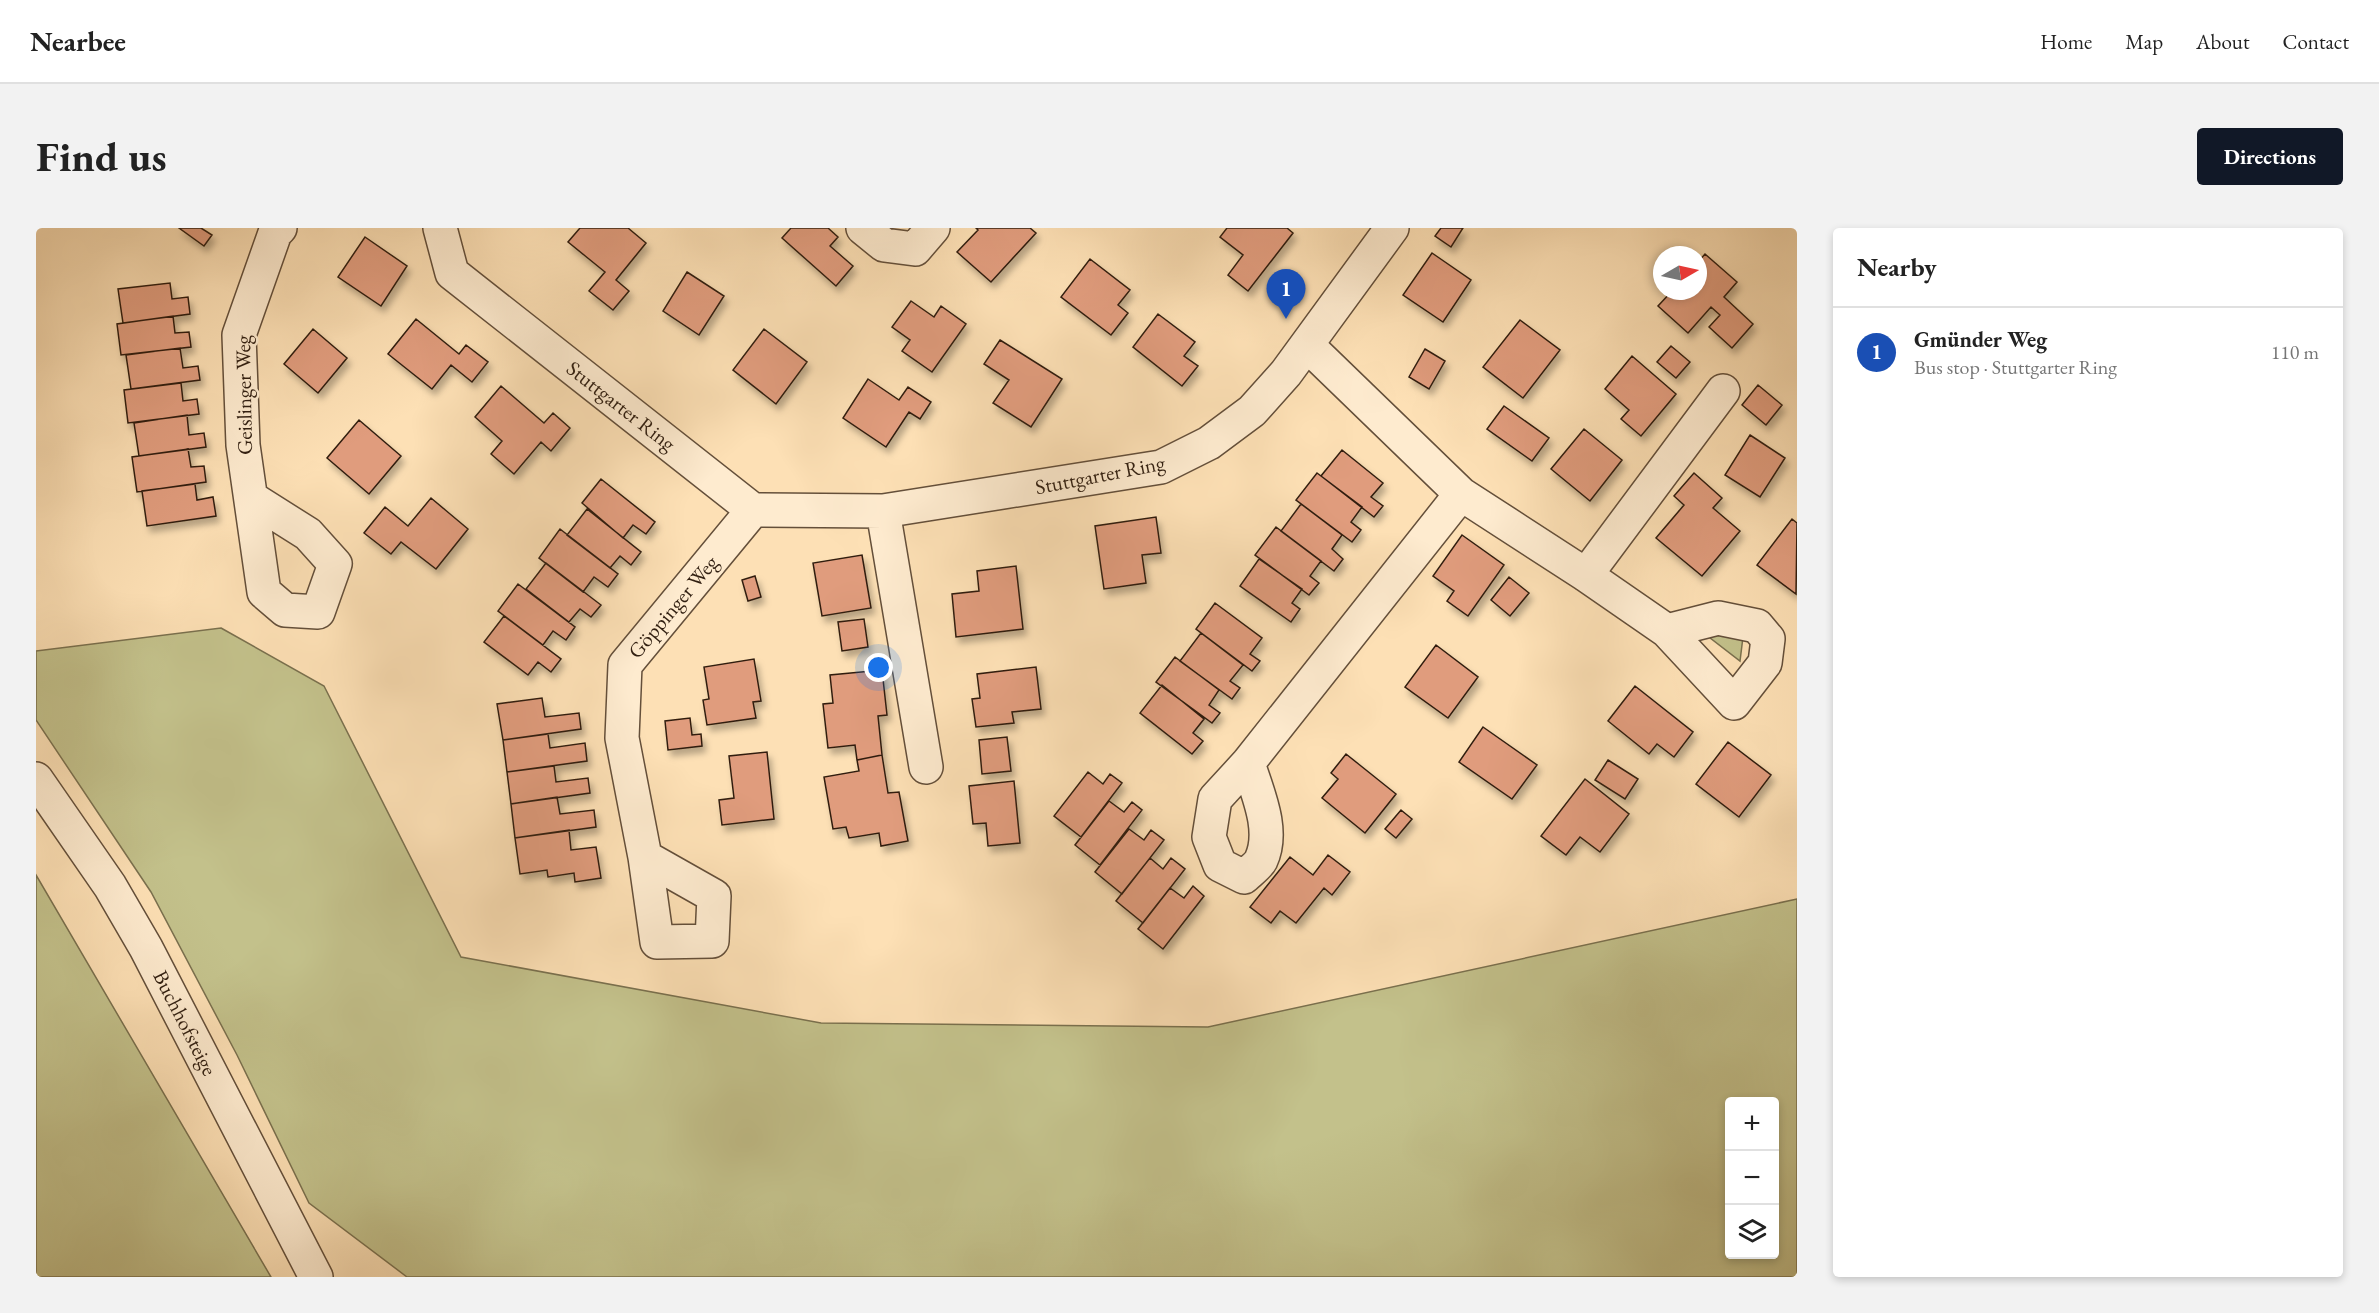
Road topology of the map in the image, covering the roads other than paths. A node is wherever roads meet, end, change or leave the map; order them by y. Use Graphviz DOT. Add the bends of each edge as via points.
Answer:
graph roads {
  1 [pos="280,228"];
  2 [pos="441,228"];
  3 [pos="863,228"];
  4 [pos="933,228"];
  5 [pos="1392,228"];
  6 [pos="1307,345"];
  7 [pos="1723,391"];
  8 [pos="1461,494"];
  9 [pos="251,498"];
  10 [pos="753,510"];
  11 [pos="883,511"];
  12 [pos="1587,575"];
  13 [pos="1667,631"];
  14 [pos="1248,763"];
  15 [pos="926,767"];
  16 [pos="36,779"];
  17 [pos="645,857"];
  18 [pos="316,1277"];
  1 -- 9 [label="street, Geislinger Weg" via="239,335 243,445"];
  2 -- 10 [label="street, Stuttgarter Ring" via="452,273"];
  3 -- 4 [label="street" via="884,245 915,249"];
  5 -- 6 [label="street, Stuttgarter Ring"];
  6 -- 8 [label="street"];
  6 -- 11 [label="street, Stuttgarter Ring" via="1252,411 1209,443 1161,468"];
  7 -- 12 [label="street"];
  8 -- 12 [label="street"];
  8 -- 14 [label="street"];
  10 -- 11 [label="street, Stuttgarter Ring"];
  10 -- 17 [label="street, Göppinger Weg" via="625,665 622,738"];
  11 -- 15 [label="street"];
  12 -- 13 [label="street"];
  16 -- 18 [label="street, Buchhofsteige" via="110,886 146,948"];
}
